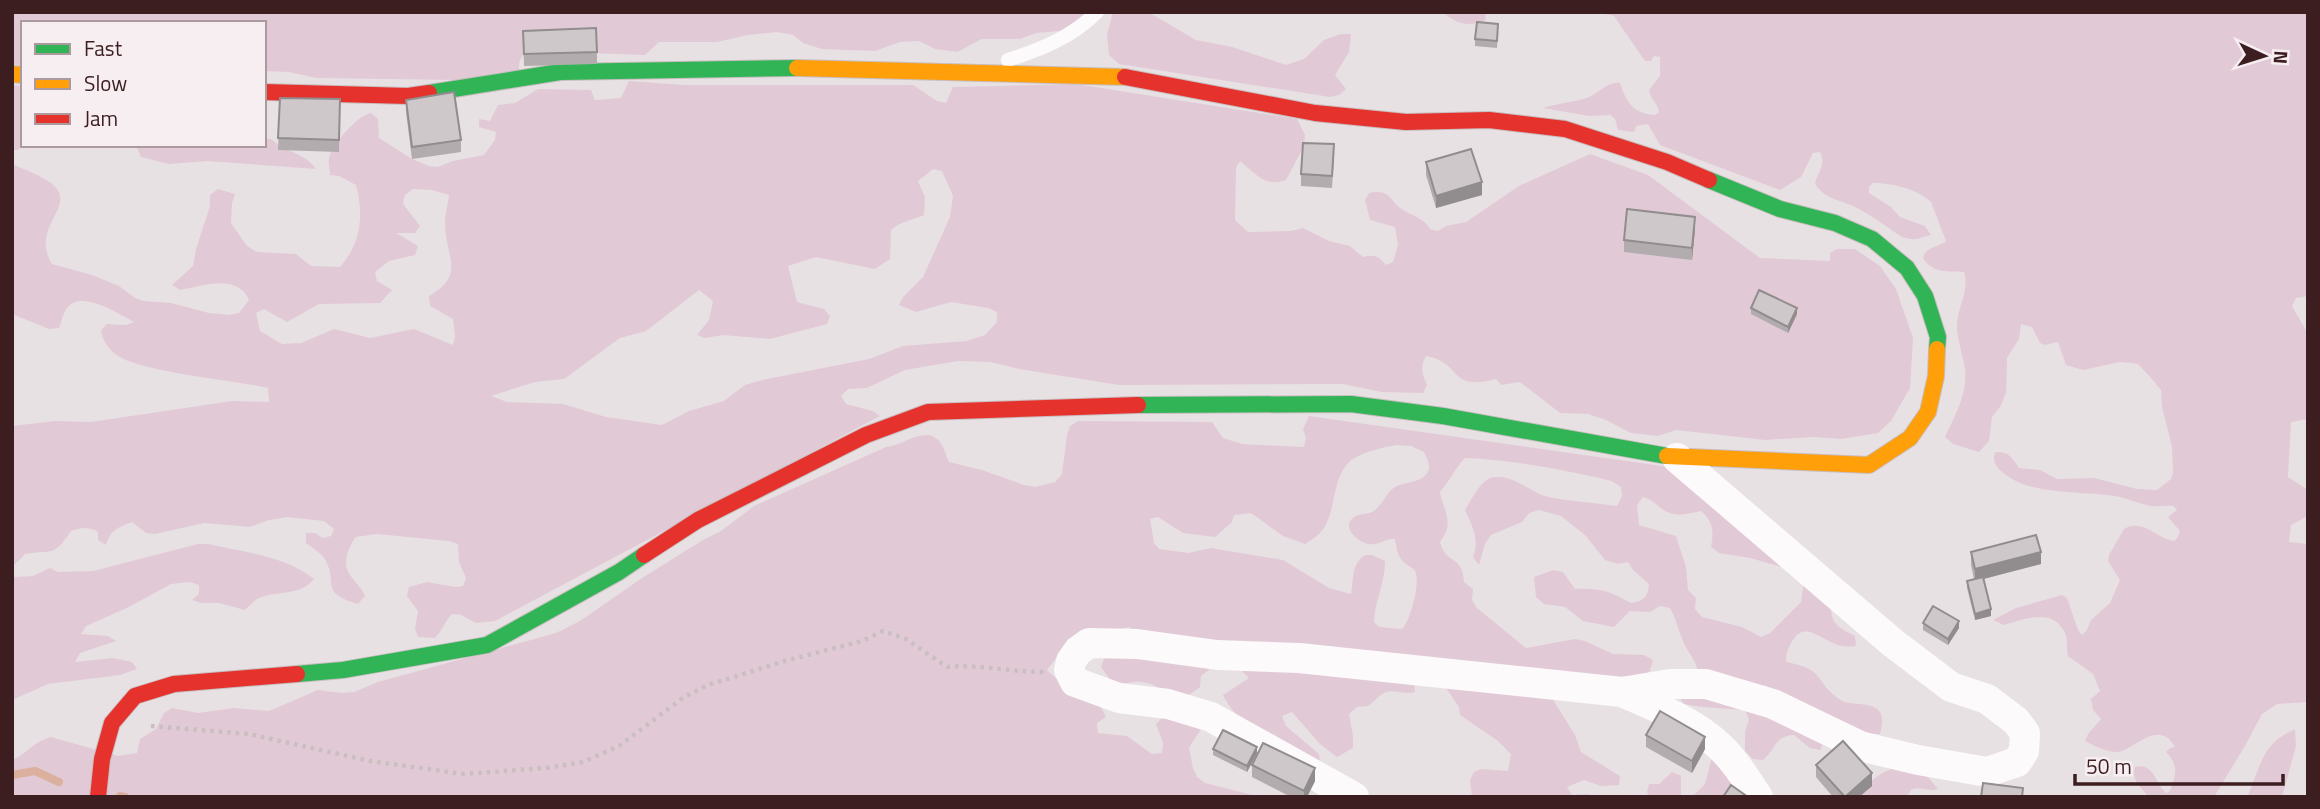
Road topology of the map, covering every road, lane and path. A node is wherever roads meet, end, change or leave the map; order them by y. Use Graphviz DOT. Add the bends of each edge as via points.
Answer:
graph roads {
  1 [pos="1097,12"];
  2 [pos="970,72"];
  3 [pos="266,92"];
  4 [pos="1677,458"];
  5 [pos="1069,670"];
  6 [pos="1622,692"];
  7 [pos="111,723"];
  8 [pos="98,797"];
  9 [pos="1354,797"];
  10 [pos="1758,797"];
  1 -- 2 [label="lane" via="1049,47"];
  2 -- 3 [label="street" via="770,67 560,72 408,96"];
  2 -- 4 [label="street" via="1130,77 1315,113 1406,122 1489,120 1565,129 1667,162 1780,209 1835,223 1872,239 1907,268 1925,296 1938,337 1928,412 1910,438 1868,465"];
  4 -- 6 [label="street" via="1893,643 1951,687 1987,699 2016,721 2025,733 2024,751 2017,762 1987,772 1860,746 1773,704 1706,684"];
  4 -- 7 [label="street" via="1443,415 1351,404 928,412 866,435 698,520 619,572 487,645 343,670 174,684 135,696"];
  5 -- 6 [label="street" via="1077,651 1089,643 1137,644"];
  5 -- 7 [label="path" via="947,667 906,639 883,631 708,685 684,697 619,746 583,762 463,774 370,761 249,734"];
  5 -- 9 [label="street" via="1075,682 1097,691 1210,717"];
  6 -- 10 [label="street" via="1704,733 1732,759"];
  7 -- 8 [label="street"];
}
